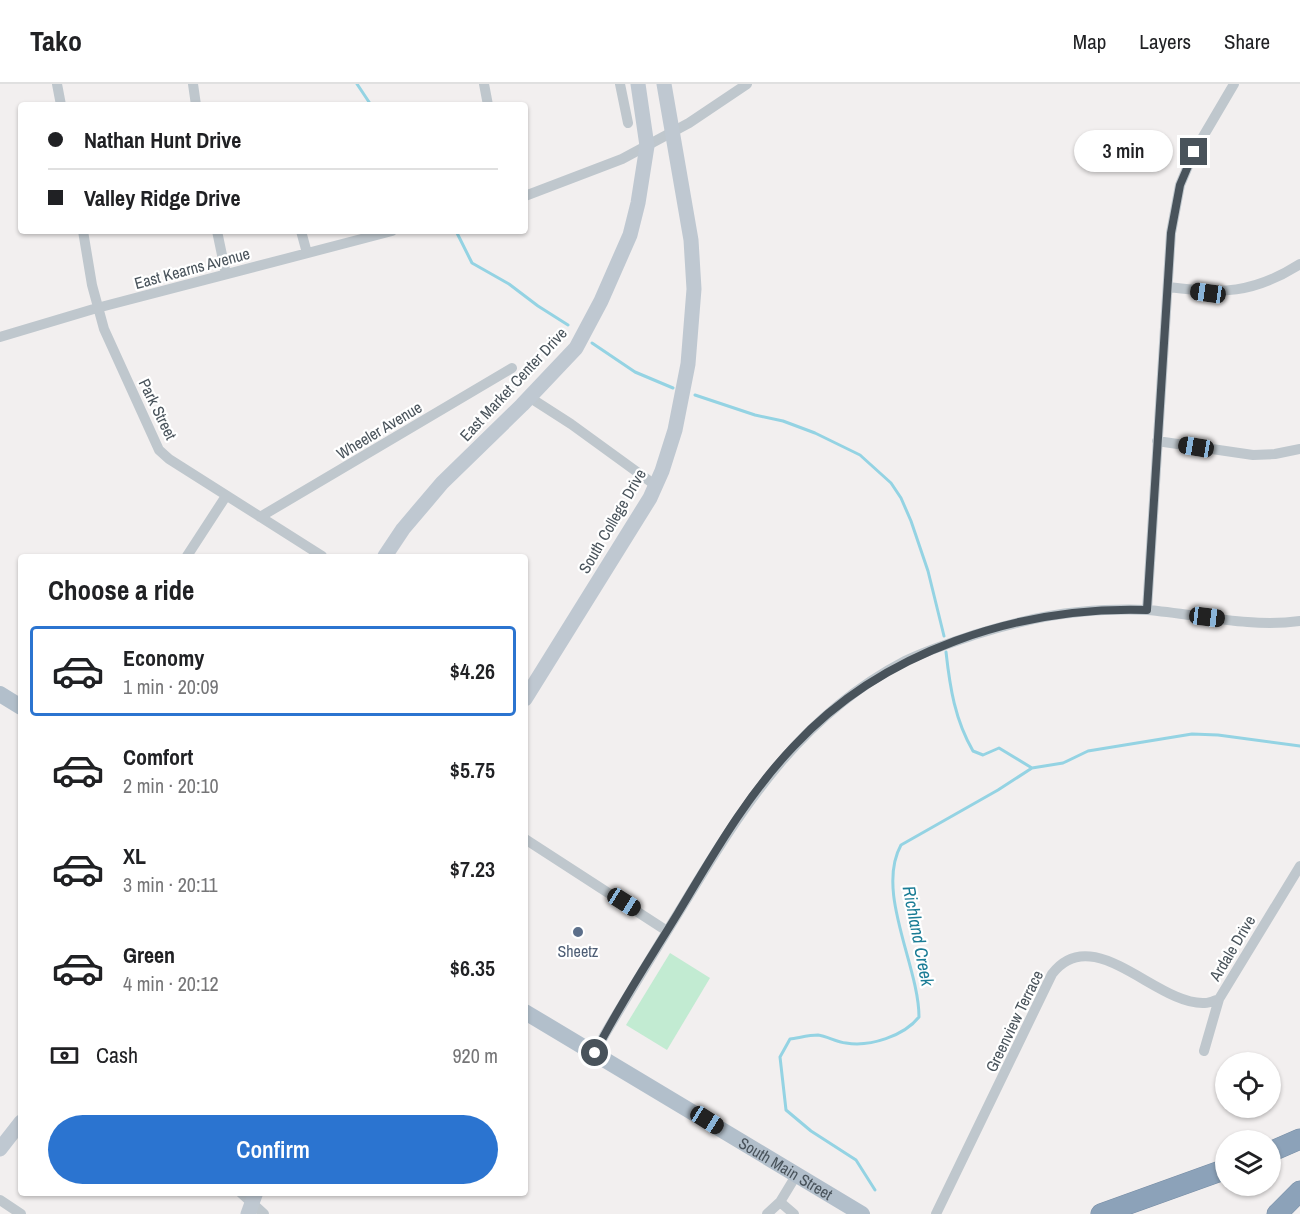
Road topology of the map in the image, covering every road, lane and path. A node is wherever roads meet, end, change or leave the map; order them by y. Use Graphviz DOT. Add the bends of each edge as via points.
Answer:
graph roads {
  1 [pos="57,84"];
  2 [pos="193,84"];
  3 [pos="484,84"];
  4 [pos="620,84"];
  5 [pos="638,84"];
  6 [pos="664,84"];
  7 [pos="747,84"];
  8 [pos="1234,84"];
  9 [pos="60,102"];
  10 [pos="196,102"];
  11 [pos="487,102"];
  12 [pos="628,123"];
  13 [pos="674,131"];
  14 [pos="647,146"];
  15 [pos="528,195"];
  16 [pos="84,234"];
  17 [pos="218,234"];
  18 [pos="302,234"];
  19 [pos="381,234"];
  20 [pos="308,253"];
  21 [pos="1300,264"];
  22 [pos="226,274"];
  23 [pos="1168,287"];
  24 [pos="97,308"];
  25 [pos="0,337"];
  26 [pos="512,368"];
  27 [pos="529,397"];
  28 [pos="1157,441"];
  29 [pos="1300,449"];
  30 [pos="655,485"];
  31 [pos="225,496"];
  32 [pos="261,517"];
  33 [pos="188,554"];
  34 [pos="319,554"];
  35 [pos="386,554"];
  36 [pos="1147,610"];
  37 [pos="1300,621"];
  38 [pos="0,694"];
  39 [pos="528,694"];
  40 [pos="18,705"];
  41 [pos="528,841"];
  42 [pos="1300,866"];
  43 [pos="667,931"];
  44 [pos="1219,999"];
  45 [pos="528,1014"];
  46 [pos="1204,1051"];
  47 [pos="595,1053"];
  48 [pos="18,1126"];
  49 [pos="1300,1139"];
  50 [pos="1281,1147"];
  51 [pos="0,1149"];
  52 [pos="1215,1173"];
  53 [pos="797,1174"];
  54 [pos="1300,1191"];
  55 [pos="0,1200"];
  56 [pos="780,1202"];
  57 [pos="21,1214"];
  58 [pos="767,1214"];
  59 [pos="794,1214"];
  60 [pos="862,1214"];
  61 [pos="936,1214"];
  62 [pos="1101,1214"];
  63 [pos="1277,1214"];
  1 -- 9 [label="street"];
  2 -- 10 [label="street"];
  3 -- 11 [label="street"];
  4 -- 12 [label="street"];
  5 -- 14 [label="main road, East Market Center Drive"];
  6 -- 13 [label="main road, South College Drive"];
  7 -- 13 [label="street"];
  8 -- 23 [label="street" via="1210,122 1180,185 1171,233"];
  13 -- 14 [label="street"];
  13 -- 30 [label="main road, South College Drive" via="691,240 694,289 686,374 675,430"];
  14 -- 15 [label="street"];
  14 -- 27 [label="main road, East Market Center Drive" via="630,235 601,301 576,348"];
  16 -- 24 [label="street, Park Street"];
  17 -- 22 [label="street"];
  18 -- 20 [label="street"];
  19 -- 20 [label="street, East Kearns Avenue"];
  20 -- 22 [label="street, East Kearns Avenue"];
  21 -- 23 [label="street" via="1271,280 1230,291 1208,293"];
  22 -- 24 [label="street, East Kearns Avenue"];
  23 -- 28 [label="street"];
  24 -- 25 [label="street, East Kearns Avenue"];
  24 -- 31 [label="street, Park Street" via="155,443 169,459"];
  26 -- 32 [label="street, Wheeler Avenue"];
  27 -- 30 [label="street"];
  27 -- 35 [label="main road, East Market Center Drive" via="442,483"];
  28 -- 29 [label="street" via="1253,455"];
  28 -- 36 [label="street"];
  30 -- 39 [label="main road, South College Drive"];
  31 -- 32 [label="street, Park Street"];
  31 -- 33 [label="street"];
  32 -- 34 [label="street, Park Street"];
  36 -- 37 [label="street" via="1247,622"];
  36 -- 43 [label="street" via="1075,612 993,629 905,661 862,689 816,724 782,758 745,806"];
  38 -- 40 [label="main road"];
  41 -- 43 [label="street"];
  42 -- 44 [label="street, Ardale Drive"];
  43 -- 47 [label="street"];
  44 -- 46 [label="street, Ardale Drive"];
  44 -- 61 [label="street, Greenview Terrace" via="1206,1004 1182,999 1097,957 1077,956 1058,967"];
  45 -- 47 [label="main road, South Main Street"];
  47 -- 53 [label="main road, South Main Street"];
  48 -- 51 [label="main road"];
  49 -- 50 [label="highway"];
  52 -- 62 [label="highway"];
  53 -- 56 [label="street"];
  53 -- 60 [label="main road, South Main Street"];
  54 -- 63 [label="highway"];
  55 -- 57 [label="street"];
  56 -- 58 [label="street"];
  56 -- 59 [label="street"];
}
